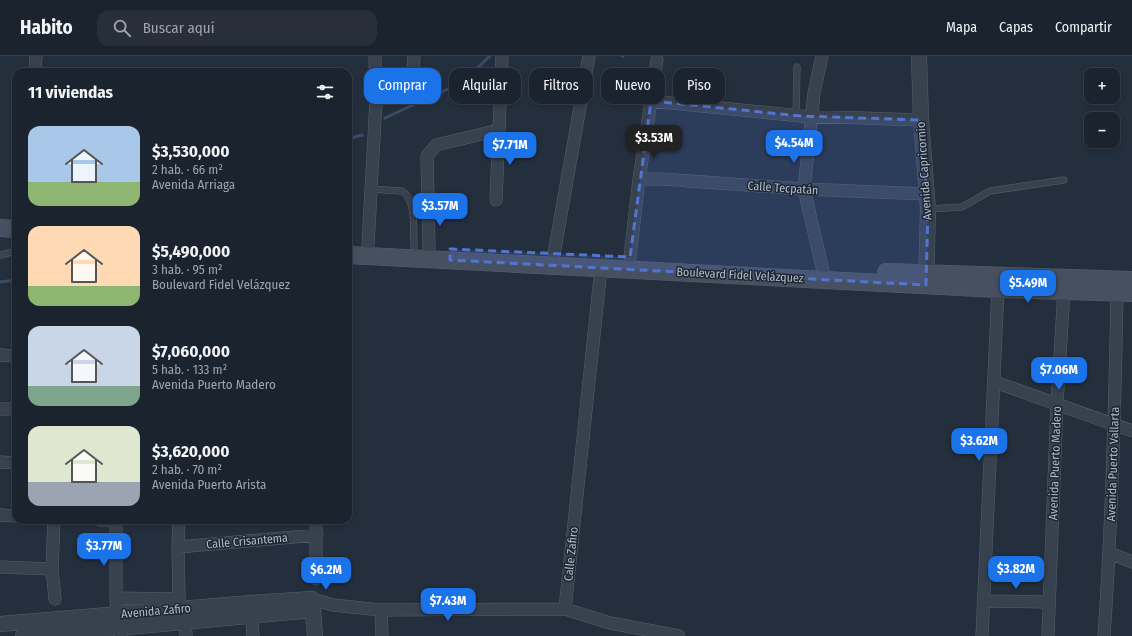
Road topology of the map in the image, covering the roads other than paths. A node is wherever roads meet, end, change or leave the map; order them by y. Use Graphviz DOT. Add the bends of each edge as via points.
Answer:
graph roads {
  1 [pos="36,56"];
  2 [pos="375,56"];
  3 [pos="414,56"];
  4 [pos="502,56"];
  5 [pos="589,56"];
  6 [pos="822,56"];
  7 [pos="919,56"];
  8 [pos="657,59"];
  9 [pos="797,67"];
  10 [pos="35,68"];
  11 [pos="413,68"];
  12 [pos="656,68"];
  13 [pos="665,102"];
  14 [pos="651,104"];
  15 [pos="796,116"];
  16 [pos="812,116"];
  17 [pos="921,120"];
  18 [pos="499,130"];
  19 [pos="639,179"];
  20 [pos="1064,180"];
  21 [pos="371,189"];
  22 [pos="804,189"];
  23 [pos="927,194"];
  24 [pos="496,200"];
  25 [pos="928,209"];
  26 [pos="0,228"];
  27 [pos="12,229"];
  28 [pos="0,238"];
  29 [pos="12,239"];
  30 [pos="352,244"];
  31 [pos="368,245"];
  32 [pos="421,248"];
  33 [pos="12,252"];
  34 [pos="554,254"];
  35 [pos="0,255"];
  36 [pos="352,255"];
  37 [pos="450,255"];
  38 [pos="630,258"];
  39 [pos="601,268"];
  40 [pos="823,271"];
  41 [pos="926,279"];
  42 [pos="1132,280"];
  43 [pos="998,289"];
  44 [pos="1064,291"];
  45 [pos="1125,293"];
  46 [pos="0,356"];
  47 [pos="12,356"];
  48 [pos="995,382"];
  49 [pos="1057,404"];
  50 [pos="0,409"];
  51 [pos="12,409"];
  52 [pos="1115,425"];
  53 [pos="1132,431"];
  54 [pos="0,462"];
  55 [pos="12,463"];
  56 [pos="0,515"];
  57 [pos="12,516"];
  58 [pos="54,524"];
  59 [pos="116,524"];
  60 [pos="179,524"];
  61 [pos="316,524"];
  62 [pos="317,536"];
  63 [pos="178,547"];
  64 [pos="1110,553"];
  65 [pos="1132,562"];
  66 [pos="0,567"];
  67 [pos="52,569"];
  68 [pos="316,579"];
  69 [pos="116,598"];
  70 [pos="55,599"];
  71 [pos="983,601"];
  72 [pos="1049,602"];
  73 [pos="313,605"];
  74 [pos="252,609"];
  75 [pos="565,609"];
  76 [pos="381,610"];
  77 [pos="183,616"];
  78 [pos="0,624"];
  79 [pos="120,626"];
  80 [pos="60,629"];
  81 [pos="23,636"];
  82 [pos="253,636"];
  83 [pos="315,636"];
  84 [pos="382,636"];
  85 [pos="679,636"];
  86 [pos="982,636"];
  87 [pos="1048,636"];
  88 [pos="1104,636"];
  1 -- 10 [label="street"];
  2 -- 21 [label="street" via="376,101"];
  3 -- 11 [label="street"];
  4 -- 18 [label="street"];
  5 -- 34 [label="street"];
  6 -- 16 [label="street"];
  7 -- 17 [label="street, Avenida Capricornio"];
  8 -- 12 [label="street"];
  9 -- 15 [label="lane"];
  13 -- 15 [label="street"];
  14 -- 19 [label="street"];
  15 -- 16 [label="street"];
  16 -- 17 [label="street"];
  16 -- 22 [label="street"];
  17 -- 23 [label="street, Avenida Capricornio"];
  18 -- 24 [label="street"];
  18 -- 32 [label="street" via="436,145 427,156"];
  19 -- 22 [label="street, Calle Tecpatán"];
  19 -- 38 [label="street"];
  20 -- 25 [label="lane" via="990,191 962,207"];
  21 -- 31 [label="street"];
  21 -- 32 [label="lane" via="406,193 410,198"];
  22 -- 23 [label="street, Calle Tecpatán"];
  22 -- 40 [label="street"];
  23 -- 25 [label="street, Avenida Capricornio"];
  25 -- 41 [label="street, Avenida Capricornio"];
  26 -- 27 [label="main road"];
  28 -- 29 [label="main road"];
  30 -- 31 [label="main road, Boulevard Fidel Velázquez"];
  31 -- 32 [label="main road, Boulevard Fidel Velázquez"];
  32 -- 37 [label="main road, Boulevard Fidel Velázquez"];
  33 -- 35 [label="lane"];
  34 -- 37 [label="main road, Boulevard Fidel Velázquez"];
  34 -- 38 [label="main road, Boulevard Fidel Velázquez"];
  36 -- 37 [label="main road, Boulevard Fidel Velázquez"];
  37 -- 39 [label="main road, Boulevard Fidel Velázquez"];
  38 -- 40 [label="main road, Boulevard Fidel Velázquez"];
  39 -- 41 [label="main road, Boulevard Fidel Velázquez"];
  39 -- 75 [label="street, Calle Zafiro"];
  40 -- 41 [label="main road, Boulevard Fidel Velázquez"];
  41 -- 42 [label="main road, Boulevard Fidel Velázquez"];
  41 -- 43 [label="main road, Boulevard Fidel Velázquez"];
  43 -- 44 [label="main road, Boulevard Fidel Velázquez"];
  43 -- 48 [label="street"];
  44 -- 45 [label="main road, Boulevard Fidel Velázquez"];
  44 -- 49 [label="street, Avenida Puerto Madero"];
  45 -- 52 [label="street, Avenida Puerto Vallarta"];
  46 -- 47 [label="street"];
  48 -- 49 [label="street"];
  48 -- 71 [label="street"];
  49 -- 52 [label="street"];
  49 -- 72 [label="street, Avenida Puerto Madero"];
  50 -- 51 [label="street"];
  52 -- 53 [label="street"];
  52 -- 64 [label="street, Avenida Puerto Vallarta"];
  54 -- 55 [label="street"];
  56 -- 57 [label="street"];
  58 -- 67 [label="street"];
  59 -- 69 [label="street"];
  60 -- 63 [label="street"];
  61 -- 62 [label="street"];
  62 -- 63 [label="street, Calle Crisantema"];
  62 -- 68 [label="street"];
  63 -- 77 [label="street"];
  64 -- 65 [label="street"];
  64 -- 88 [label="street, Avenida Puerto Vallarta"];
  66 -- 67 [label="street"];
  67 -- 70 [label="street"];
  69 -- 77 [label="street"];
  69 -- 79 [label="street"];
  71 -- 72 [label="street"];
  71 -- 86 [label="street"];
  72 -- 87 [label="street, Avenida Puerto Madero"];
  73 -- 74 [label="street, Avenida Zafiro"];
  73 -- 76 [label="street"];
  73 -- 83 [label="street"];
  74 -- 77 [label="street, Avenida Zafiro"];
  74 -- 82 [label="street"];
  75 -- 76 [label="street"];
  75 -- 85 [label="street" via="610,623"];
  76 -- 84 [label="street"];
  77 -- 79 [label="street, Avenida Zafiro"];
  78 -- 80 [label="street, Avenida Zafiro"];
  79 -- 80 [label="street, Avenida Zafiro" via="110,614"];
  80 -- 81 [label="street"];
}
